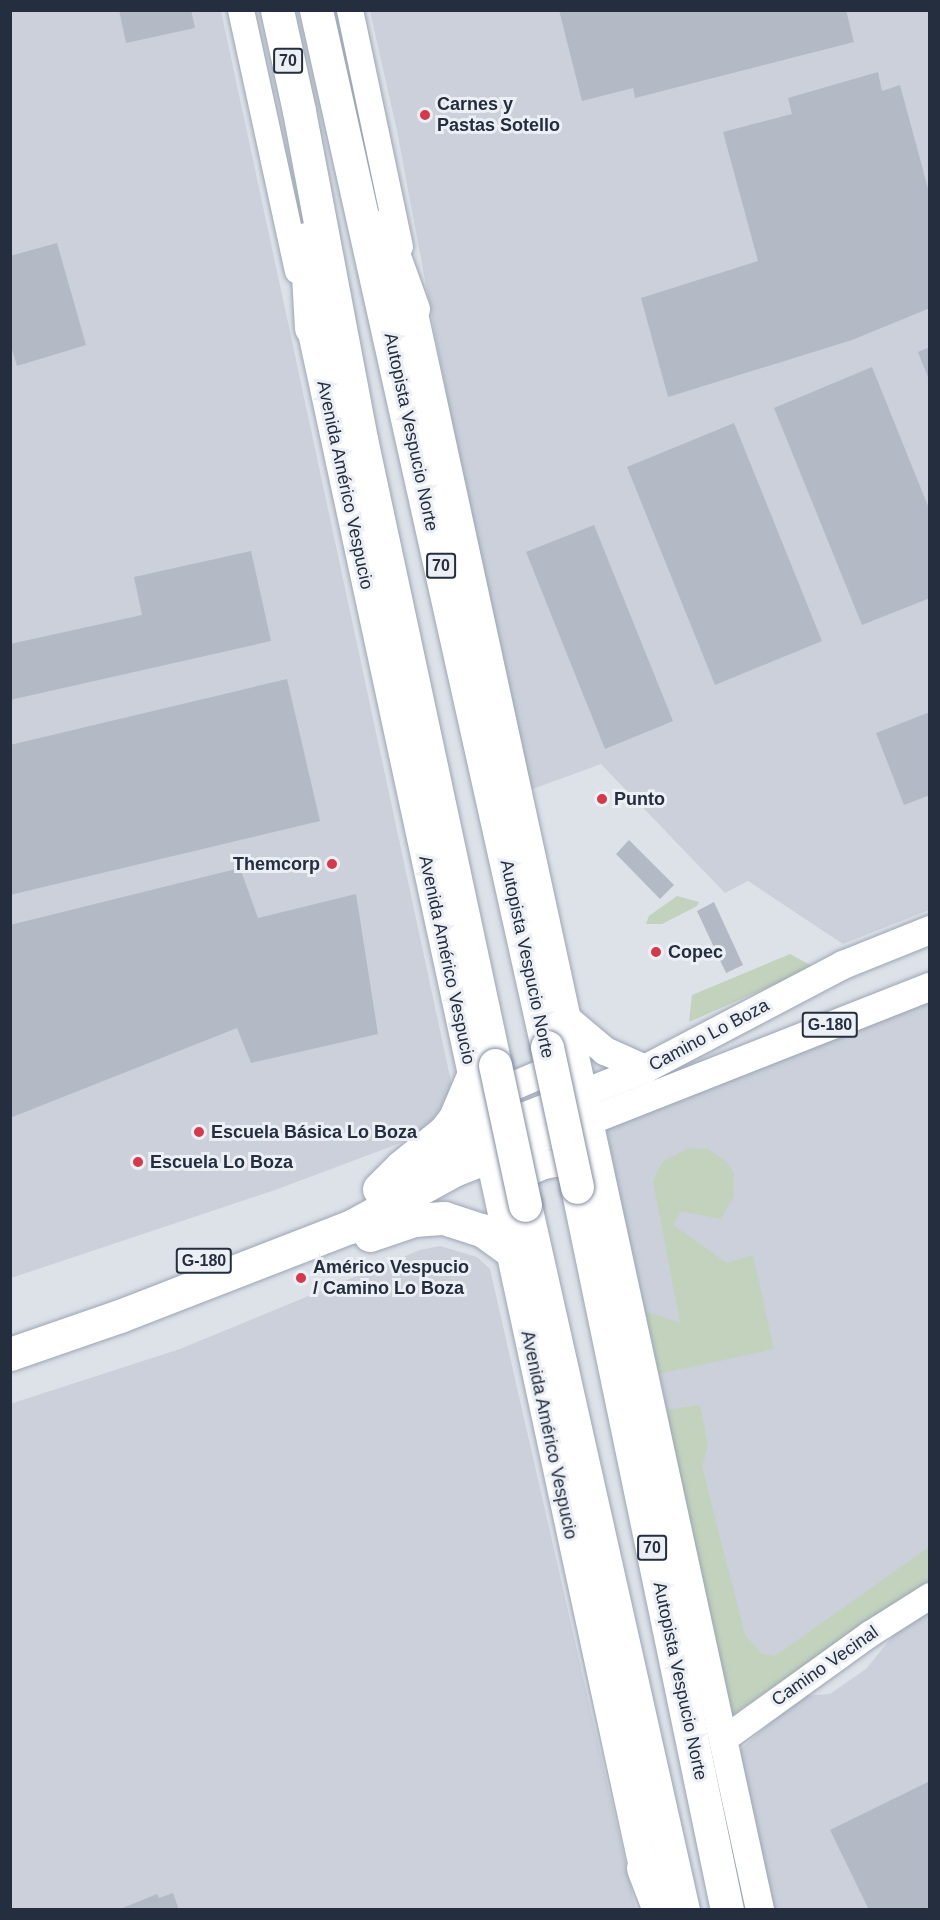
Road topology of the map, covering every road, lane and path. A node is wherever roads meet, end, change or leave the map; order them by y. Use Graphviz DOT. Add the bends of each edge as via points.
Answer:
graph roads {
  1 [pos="241,10"];
  2 [pos="278,10"];
  3 [pos="316,10"];
  4 [pos="350,10"];
  5 [pos="332,85"];
  6 [pos="299,111"];
  7 [pos="413,309"];
  8 [pos="311,328"];
  9 [pos="930,930"];
  10 [pos="930,987"];
  11 [pos="567,1019"];
  12 [pos="560,1048"];
  13 [pos="645,1069"];
  14 [pos="484,1071"];
  15 [pos="586,1107"];
  16 [pos="487,1144"];
  17 [pos="598,1162"];
  18 [pos="380,1189"];
  19 [pos="511,1199"];
  20 [pos="307,1243"];
  21 [pos="510,1250"];
  22 [pos="14,1342"];
  23 [pos="930,1596"];
  24 [pos="723,1740"];
  25 [pos="643,1868"];
  26 [pos="651,1910"];
  27 [pos="658,1910"];
  28 [pos="683,1910"];
  29 [pos="728,1910"];
  30 [pos="760,1910"];
  1 -- 8 [label="main road, Avenida Américo Vespucio"];
  2 -- 6 [label="highway, 70"];
  3 -- 5 [label="highway, Autopista Vespucio Norte / 70"];
  4 -- 7 [label="main road"];
  5 -- 7 [label="highway"];
  5 -- 12 [label="highway, Autopista Vespucio Norte / 70"];
  6 -- 8 [label="highway"];
  6 -- 14 [label="highway, 70"];
  7 -- 11 [label="main road"];
  8 -- 14 [label="main road, Avenida Américo Vespucio"];
  9 -- 13 [label="main road, Camino Lo Boza / G-180" via="843,964"];
  10 -- 15 [label="main road, Camino Lo Boza / G-180"];
  11 -- 12 [label="main road"];
  11 -- 13 [label="main road" via="605,1051"];
  12 -- 14 [label="main road" via="554,1069 518,1084 502,1086"];
  12 -- 15 [label="main road"];
  12 -- 29 [label="highway, Autopista Vespucio Norte / 70, bridge" via="577,1187"];
  13 -- 15 [label="main road, Camino Lo Boza / G-180"];
  14 -- 16 [label="main road, Avenida Américo Vespucio"];
  14 -- 18 [label="highway" via="445,1131"];
  14 -- 19 [label="highway, 70, bridge"];
  15 -- 16 [label="main road, Camino Lo Boza / G-180"];
  15 -- 17 [label="main road"];
  16 -- 18 [label="highway, G-180"];
  16 -- 19 [label="main road, Avenida Américo Vespucio"];
  16 -- 20 [label="highway, G-180" via="461,1167 350,1227"];
  17 -- 19 [label="main road" via="571,1160 544,1165 519,1176"];
  17 -- 24 [label="main road"];
  18 -- 22 [label="highway, G-180"];
  19 -- 21 [label="main road, Avenida Américo Vespucio"];
  19 -- 28 [label="highway, 70"];
  20 -- 21 [label="highway" via="339,1243 400,1223 444,1218 482,1230"];
  20 -- 22 [label="highway, G-180" via="120,1316"];
  21 -- 25 [label="main road, Avenida Américo Vespucio"];
  23 -- 24 [label="main road, Camino Vecinal" via="870,1634"];
  24 -- 30 [label="main road"];
  25 -- 26 [label="main road, Avenida Américo Vespucio"];
  25 -- 27 [label="highway"];
}
